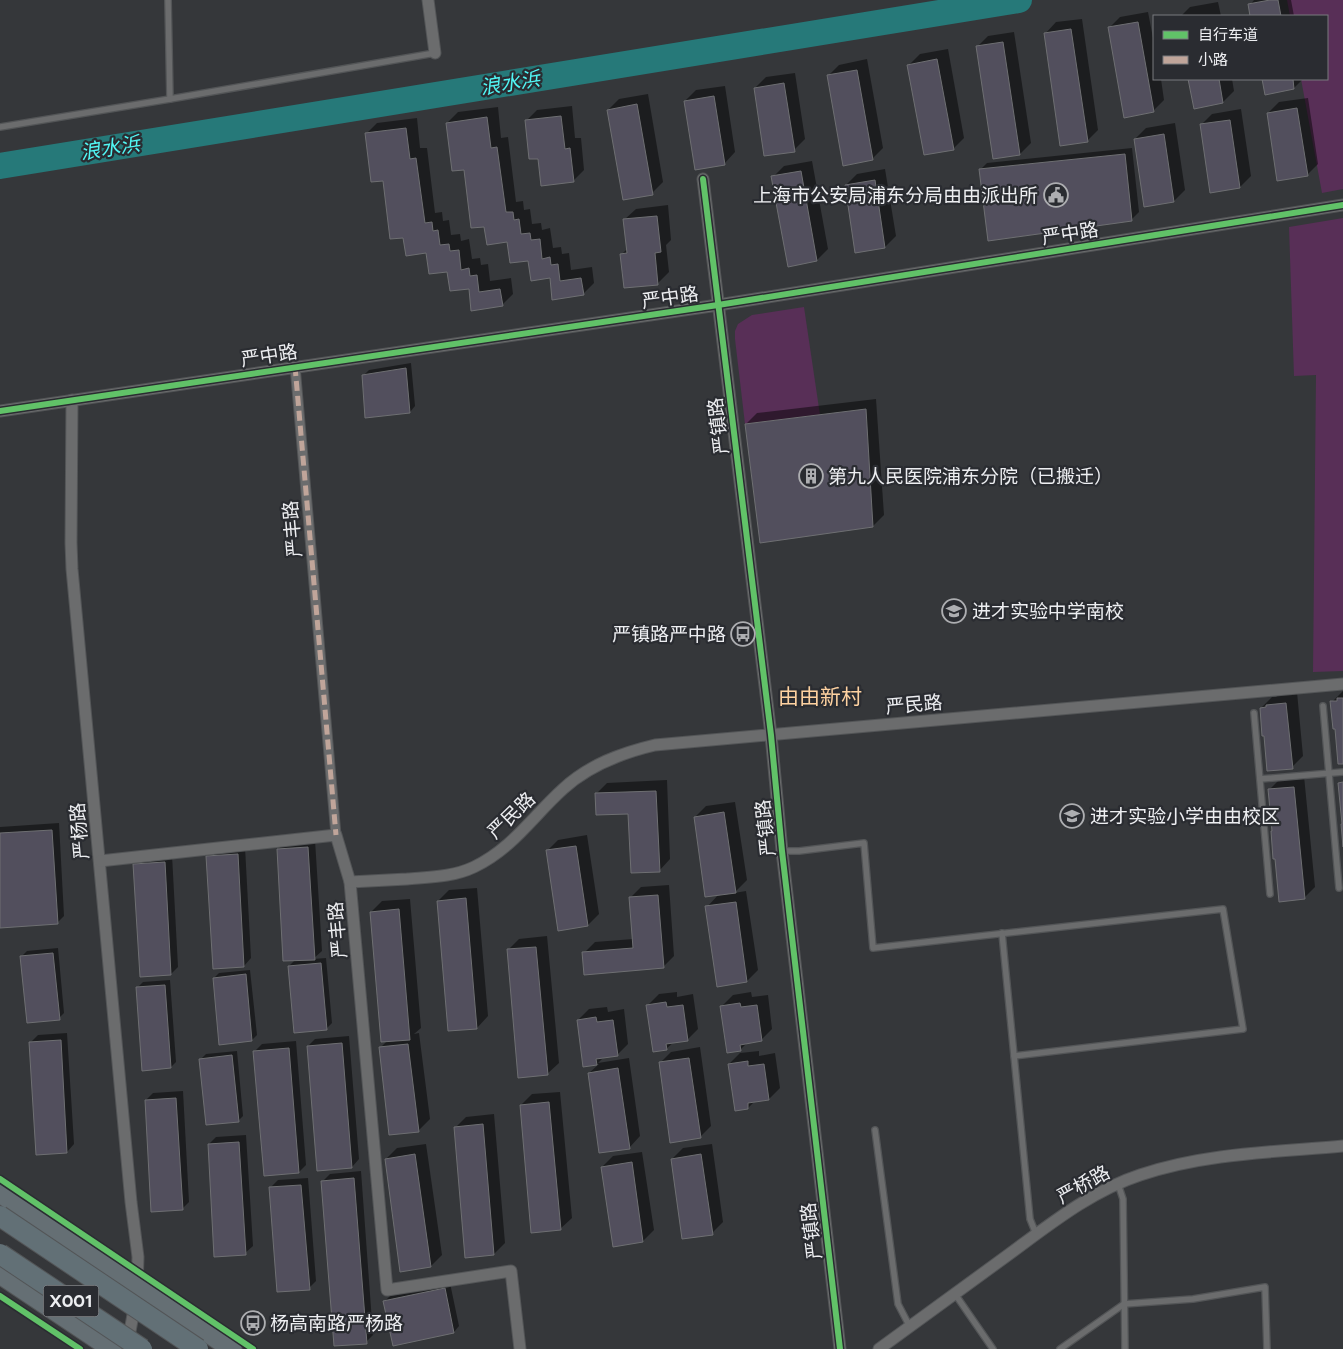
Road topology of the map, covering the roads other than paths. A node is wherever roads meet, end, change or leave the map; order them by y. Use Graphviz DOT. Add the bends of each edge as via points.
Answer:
graph roads {
  1 [pos="168,0"];
  2 [pos="428,0"];
  3 [pos="435,53"];
  4 [pos="170,99"];
  5 [pos="0,127"];
  6 [pos="703,179"];
  7 [pos="1343,205"];
  8 [pos="718,305"];
  9 [pos="295,366"];
  10 [pos="72,400"];
  11 [pos="0,411"];
  12 [pos="1343,684"];
  13 [pos="1323,706"];
  14 [pos="1254,713"];
  15 [pos="771,735"];
  16 [pos="1343,772"];
  17 [pos="1328,774"];
  18 [pos="1260,779"];
  19 [pos="336,835"];
  20 [pos="782,851"];
  21 [pos="100,861"];
  22 [pos="350,882"];
  23 [pos="1339,888"];
  24 [pos="1270,894"];
  25 [pos="1002,933"];
  26 [pos="1014,1056"];
  27 [pos="875,1130"];
  28 [pos="1343,1146"];
  29 [pos="1118,1184"];
  30 [pos="0,1193"];
  31 [pos="0,1216"];
  32 [pos="1036,1234"];
  33 [pos="0,1254"];
  34 [pos="0,1274"];
  35 [pos="138,1286"];
  36 [pos="955,1294"];
  37 [pos="1124,1304"];
  38 [pos="910,1327"];
  39 [pos="112,1349"];
  40 [pos="127,1349"];
  41 [pos="142,1349"];
  42 [pos="198,1349"];
  43 [pos="232,1349"];
  44 [pos="520,1349"];
  45 [pos="840,1349"];
  46 [pos="879,1349"];
  47 [pos="993,1349"];
  48 [pos="1060,1349"];
  49 [pos="1125,1349"];
  50 [pos="1267,1349"];
  1 -- 4 [label="lane"];
  2 -- 3 [label="street"];
  3 -- 4 [label="lane"];
  4 -- 5 [label="lane"];
  6 -- 8 [label="street, 严镇路"];
  7 -- 8 [label="street, 严中路"];
  8 -- 9 [label="street, 严中路"];
  8 -- 15 [label="street, 严镇路"];
  9 -- 10 [label="street, 严中路"];
  9 -- 19 [label="street, 严丰路"];
  10 -- 11 [label="street, 严中路"];
  10 -- 21 [label="street, 严杨路" via="72,569"];
  12 -- 15 [label="street, 严民路"];
  13 -- 17 [label="lane"];
  14 -- 18 [label="lane"];
  15 -- 20 [label="street, 严镇路"];
  15 -- 22 [label="street, 严民路" via="679,742 633,750 581,774 512,841 473,867 433,877"];
  16 -- 17 [label="lane"];
  17 -- 18 [label="lane"];
  17 -- 23 [label="lane"];
  18 -- 24 [label="lane"];
  19 -- 21 [label="street"];
  19 -- 22 [label="street, 严丰路"];
  20 -- 25 [label="lane" via="800,852 864,843 873,948"];
  20 -- 45 [label="street, 严镇路"];
  21 -- 35 [label="street, 严杨路" via="138,1257"];
  22 -- 44 [label="street, 严丰路" via="388,1290 511,1271"];
  25 -- 26 [label="lane"];
  25 -- 26 [label="lane" via="1223,909 1244,1029"];
  26 -- 32 [label="lane" via="1030,1219"];
  27 -- 38 [label="lane" via="898,1304"];
  28 -- 29 [label="street, 严桥路" via="1178,1164"];
  29 -- 32 [label="street, 严桥路" via="1071,1209"];
  29 -- 37 [label="lane" via="1123,1199"];
  30 -- 35 [label="main road, X001"];
  31 -- 42 [label="highway, bridge"];
  32 -- 36 [label="street, 严桥路"];
  33 -- 41 [label="highway, X001, bridge"];
  34 -- 39 [label="main road, X001"];
  35 -- 40 [label="street, 严杨路"];
  35 -- 43 [label="main road, X001"];
  36 -- 38 [label="street, 严桥路"];
  36 -- 47 [label="lane"];
  37 -- 48 [label="lane"];
  37 -- 49 [label="lane"];
  37 -- 50 [label="lane" via="1193,1299 1265,1287"];
  38 -- 46 [label="street, 严桥路"];
}
